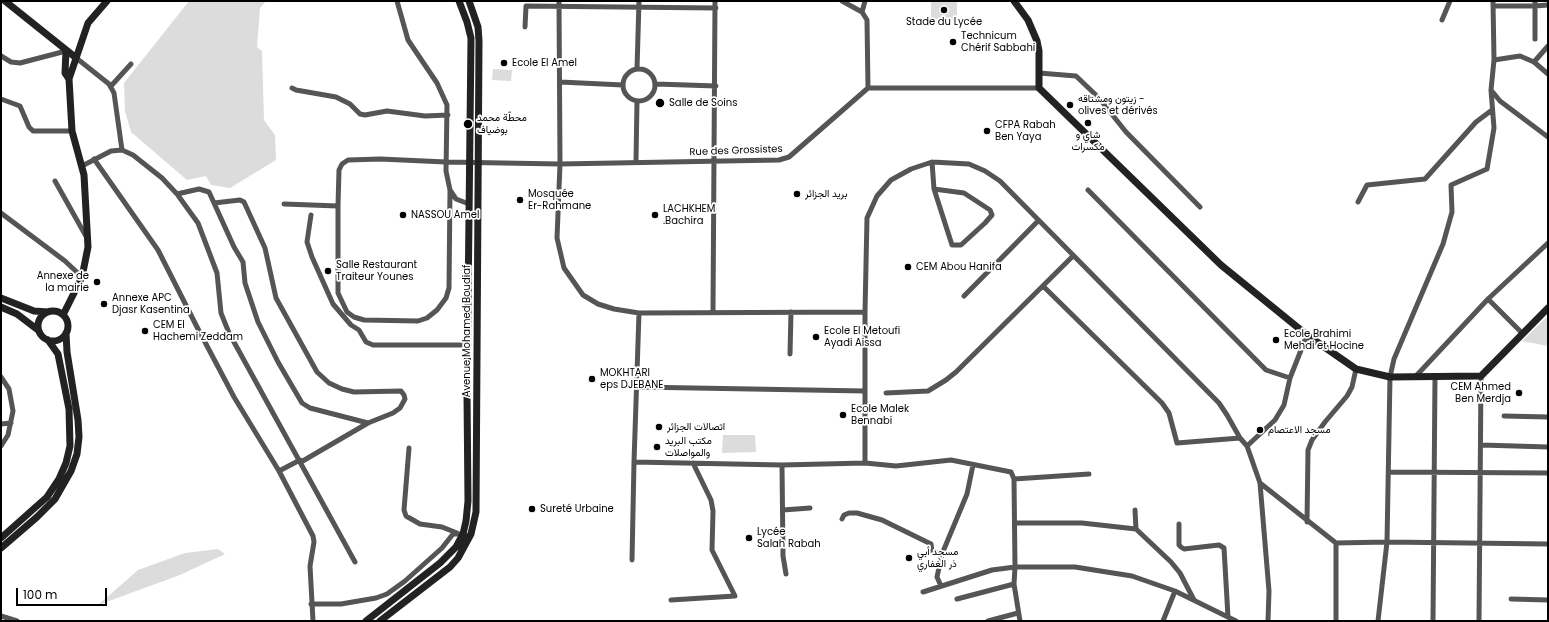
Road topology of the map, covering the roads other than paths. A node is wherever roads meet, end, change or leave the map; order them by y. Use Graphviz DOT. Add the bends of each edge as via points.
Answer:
graph roads {
  1 [pos="5,1"];
  2 [pos="107,1"];
  3 [pos="397,1"];
  4 [pos="459,1"];
  5 [pos="468,1"];
  6 [pos="559,1"];
  7 [pos="639,1"];
  8 [pos="715,1"];
  9 [pos="842,1"];
  10 [pos="865,1"];
  11 [pos="1014,1"];
  12 [pos="1450,1"];
  13 [pos="1535,3"];
  14 [pos="1493,4"];
  15 [pos="1548,5"];
  16 [pos="559,7"];
  17 [pos="638,8"];
  18 [pos="716,8"];
  19 [pos="862,12"];
  20 [pos="1442,20"];
  21 [pos="525,27"];
  22 [pos="1536,39"];
  23 [pos="1548,46"];
  24 [pos="66,51"];
  25 [pos="1,56"];
  26 [pos="75,57"];
  27 [pos="1494,60"];
  28 [pos="1534,62"];
  29 [pos="131,64"];
  30 [pos="637,69"];
  31 [pos="1039,73"];
  32 [pos="1548,74"];
  33 [pos="69,79"];
  34 [pos="560,82"];
  35 [pos="656,84"];
  36 [pos="111,86"];
  37 [pos="623,86"];
  38 [pos="716,86"];
  39 [pos="292,88"];
  40 [pos="868,88"];
  41 [pos="1039,88"];
  42 [pos="1491,90"];
  43 [pos="1,99"];
  44 [pos="637,101"];
  45 [pos="1492,110"];
  46 [pos="448,116"];
  47 [pos="72,131"];
  48 [pos="1548,138"];
  49 [pos="122,150"];
  50 [pos="94,159"];
  51 [pos="716,161"];
  52 [pos="446,162"];
  53 [pos="636,162"];
  54 [pos="932,162"];
  55 [pos="470,163"];
  56 [pos="478,163"];
  57 [pos="560,164"];
  58 [pos="82,166"];
  59 [pos="55,181"];
  60 [pos="934,189"];
  61 [pos="450,190"];
  62 [pos="1088,190"];
  63 [pos="177,194"];
  64 [pos="214,202"];
  65 [pos="1358,202"];
  66 [pos="284,204"];
  67 [pos="469,204"];
  68 [pos="338,206"];
  69 [pos="1200,206"];
  70 [pos="1,213"];
  71 [pos="311,215"];
  72 [pos="1038,221"];
  73 [pos="87,238"];
  74 [pos="1548,243"];
  75 [pos="1073,256"];
  76 [pos="82,277"];
  77 [pos="1043,286"];
  78 [pos="964,296"];
  79 [pos="1,298"];
  80 [pos="1488,299"];
  81 [pos="1,307"];
  82 [pos="1548,308"];
  83 [pos="48,312"];
  84 [pos="713,312"];
  85 [pos="791,312"];
  86 [pos="864,312"];
  87 [pos="640,313"];
  88 [pos="63,315"];
  89 [pos="38,330"];
  90 [pos="66,333"];
  91 [pos="1523,334"];
  92 [pos="1307,335"];
  93 [pos="48,340"];
  94 [pos="469,345"];
  95 [pos="790,354"];
  96 [pos="1356,369"];
  97 [pos="1416,376"];
  98 [pos="1435,376"];
  99 [pos="1481,376"];
  100 [pos="1,377"];
  101 [pos="1390,377"];
  102 [pos="1290,378"];
  103 [pos="637,387"];
  104 [pos="866,391"];
  105 [pos="886,393"];
  106 [pos="1504,416"];
  107 [pos="1548,417"];
  108 [pos="11,423"];
  109 [pos="368,423"];
  110 [pos="1,424"];
  111 [pos="1240,438"];
  112 [pos="1481,445"];
  113 [pos="1,446"];
  114 [pos="1247,446"];
  115 [pos="1548,447"];
  116 [pos="409,448"];
  117 [pos="301,461"];
  118 [pos="634,462"];
  119 [pos="693,463"];
  120 [pos="865,463"];
  121 [pos="782,465"];
  122 [pos="972,465"];
  123 [pos="279,471"];
  124 [pos="1389,472"];
  125 [pos="1435,472"];
  126 [pos="1481,472"];
  127 [pos="1548,473"];
  128 [pos="1088,474"];
  129 [pos="1014,479"];
  130 [pos="1260,483"];
  131 [pos="810,508"];
  132 [pos="783,510"];
  133 [pos="1135,510"];
  134 [pos="842,519"];
  135 [pos="1307,522"];
  136 [pos="1015,523"];
  137 [pos="1179,524"];
  138 [pos="1136,529"];
  139 [pos="460,534"];
  140 [pos="471,534"];
  141 [pos="1,538"];
  142 [pos="1387,542"];
  143 [pos="1433,542"];
  144 [pos="1336,543"];
  145 [pos="1480,543"];
  146 [pos="1548,544"];
  147 [pos="1,548"];
  148 [pos="942,554"];
  149 [pos="632,560"];
  150 [pos="355,562"];
  151 [pos="1015,567"];
  152 [pos="786,574"];
  153 [pos="1014,584"];
  154 [pos="941,586"];
  155 [pos="1175,590"];
  156 [pos="923,592"];
  157 [pos="957,599"];
  158 [pos="1511,599"];
  159 [pos="671,600"];
  160 [pos="1194,600"];
  161 [pos="1548,600"];
  162 [pos="311,604"];
  163 [pos="1018,613"];
  164 [pos="1,616"];
  165 [pos="1228,617"];
  166 [pos="17,621"];
  167 [pos="313,621"];
  168 [pos="366,621"];
  169 [pos="380,621"];
  170 [pos="988,621"];
  171 [pos="1020,621"];
  172 [pos="1163,621"];
  173 [pos="1236,621"];
  174 [pos="1268,621"];
  175 [pos="1336,621"];
  176 [pos="1378,621"];
  177 [pos="1433,621"];
  178 [pos="1479,621"];
  1 -- 24 [label="main road"];
  2 -- 26 [label="main road" via="88,23"];
  3 -- 46 [label="street" via="408,40 440,89 447,104"];
  4 -- 55 [label="main road, Avenue Mohamed Boudiaf" via="468,22 470,38"];
  5 -- 56 [label="main road, Avenue Mohamed Boudiaf" via="478,27 479,41"];
  6 -- 16 [label="street"];
  7 -- 17 [label="street"];
  8 -- 18 [label="street"];
  9 -- 19 [label="street"];
  10 -- 19 [label="street"];
  11 -- 31 [label="main road" via="1034,31 1039,51"];
  12 -- 20 [label="street"];
  13 -- 14 [label="street"];
  13 -- 15 [label="street"];
  13 -- 22 [label="street"];
  14 -- 27 [label="street"];
  16 -- 17 [label="street"];
  16 -- 21 [label="street" via="526,6"];
  16 -- 34 [label="street"];
  17 -- 18 [label="street"];
  17 -- 30 [label="street"];
  18 -- 38 [label="street"];
  19 -- 40 [label="street" via="867,20"];
  23 -- 28 [label="street"];
  24 -- 25 [label="street" via="20,63 11,62"];
  24 -- 26 [label="main road"];
  24 -- 33 [label="main road" via="64,64"];
  26 -- 33 [label="main road"];
  26 -- 36 [label="street"];
  27 -- 28 [label="street" via="1520,56"];
  27 -- 42 [label="street"];
  28 -- 32 [label="street"];
  29 -- 36 [label="street"];
  30 -- 35 [label="street" via="650,73"];
  30 -- 37 [label="street" via="626,76"];
  31 -- 41 [label="main road"];
  31 -- 69 [label="street" via="1076,76 1099,98 1126,132"];
  33 -- 47 [label="main road"];
  34 -- 37 [label="street"];
  34 -- 57 [label="street"];
  35 -- 38 [label="street"];
  35 -- 44 [label="street" via="648,99"];
  36 -- 49 [label="street"];
  37 -- 44 [label="street" via="626,94"];
  38 -- 51 [label="street"];
  39 -- 46 [label="street" via="336,97 365,115 387,111"];
  40 -- 41 [label="street"];
  40 -- 51 [label="street, Rue des Grossistes" via="789,157 779,160"];
  41 -- 92 [label="main road" via="1221,265"];
  42 -- 45 [label="street"];
  42 -- 48 [label="street" via="1500,101"];
  43 -- 47 [label="street" via="20,106 33,131"];
  44 -- 53 [label="street"];
  45 -- 65 [label="street" via="1476,122 1425,179 1367,186"];
  45 -- 101 [label="street" via="1494,128 1487,169 1452,185 1452,212 1443,244 1394,359"];
  46 -- 52 [label="street"];
  47 -- 58 [label="main road"];
  49 -- 50 [label="street" via="111,151"];
  49 -- 63 [label="street" via="133,155 162,178"];
  50 -- 58 [label="street"];
  50 -- 123 [label="street" via="158,250 231,390"];
  51 -- 53 [label="street, Rue des Grossistes"];
  51 -- 84 [label="street"];
  52 -- 55 [label="street, Rue des Grossistes"];
  52 -- 61 [label="street"];
  52 -- 68 [label="street, Rue des Grossistes" via="348,160 339,170"];
  53 -- 57 [label="street, Rue des Grossistes"];
  54 -- 60 [label="street"];
  54 -- 72 [label="street" via="969,164 985,171 1000,181"];
  54 -- 86 [label="street" via="911,169 892,180 877,196 867,218"];
  55 -- 56 [label="street, Rue des Grossistes"];
  55 -- 67 [label="main road, Avenue Mohamed Boudiaf"];
  56 -- 57 [label="street, Rue des Grossistes"];
  56 -- 140 [label="main road, Avenue Mohamed Boudiaf" via="476,512"];
  57 -- 87 [label="street" via="557,238 564,268 583,295 598,304"];
  58 -- 73 [label="main road"];
  59 -- 73 [label="street"];
  60 -- 60 [label="street" via="952,245 961,245 992,215 990,210 964,193"];
  61 -- 67 [label="street" via="456,199"];
  61 -- 68 [label="street, Rue des Grossistes" via="449,288 446,298 437,310 427,318 418,320 364,320 347,312 338,293"];
  62 -- 102 [label="street" via="1260,365 1266,370"];
  63 -- 64 [label="street" via="204,189"];
  63 -- 117 [label="street" via="198,223 212,256 217,273 221,313 229,333"];
  64 -- 109 [label="street" via="243,262 246,283 258,322 302,402 310,408"];
  64 -- 109 [label="street" via="244,202 265,248 276,298 317,372 329,382 354,392 402,391 404,399 400,408"];
  66 -- 68 [label="street"];
  67 -- 94 [label="main road, Avenue Mohamed Boudiaf"];
  70 -- 76 [label="street" via="65,261"];
  71 -- 94 [label="street" via="307,242 312,257 333,304 366,342 373,345"];
  72 -- 75 [label="street"];
  72 -- 78 [label="street"];
  73 -- 76 [label="main road"];
  74 -- 80 [label="street"];
  75 -- 77 [label="street"];
  75 -- 111 [label="street" via="1219,403"];
  76 -- 88 [label="main road"];
  77 -- 105 [label="street" via="956,372 935,388 917,392"];
  77 -- 111 [label="street" via="1162,403 1168,413 1176,443"];
  79 -- 83 [label="main road" via="34,311"];
  80 -- 91 [label="street"];
  80 -- 97 [label="street"];
  81 -- 89 [label="main road" via="17,314"];
  82 -- 91 [label="main road"];
  83 -- 88 [label="main road"];
  83 -- 89 [label="main road" via="39,321"];
  84 -- 85 [label="street"];
  84 -- 87 [label="street"];
  85 -- 86 [label="street"];
  85 -- 95 [label="street"];
  86 -- 104 [label="street"];
  87 -- 103 [label="street"];
  88 -- 90 [label="main road" via="68,324"];
  89 -- 93 [label="main road"];
  90 -- 93 [label="main road" via="58,340"];
  90 -- 147 [label="main road" via="66,352 78,420 77,454 71,471 55,499"];
  91 -- 99 [label="main road"];
  92 -- 96 [label="main road"];
  92 -- 102 [label="street"];
  93 -- 141 [label="main road" via="58,354 70,409 70,446 66,463 47,497"];
  94 -- 139 [label="main road, Avenue Mohamed Boudiaf" via="468,501"];
  96 -- 101 [label="main road"];
  96 -- 135 [label="street" via="1347,396 1325,422 1308,450"];
  97 -- 98 [label="main road"];
  97 -- 101 [label="main road"];
  98 -- 99 [label="main road"];
  98 -- 125 [label="street"];
  99 -- 112 [label="street"];
  100 -- 108 [label="street" via="12,398"];
  101 -- 124 [label="street"];
  102 -- 114 [label="street" via="1284,405 1275,420"];
  103 -- 104 [label="street"];
  103 -- 118 [label="street"];
  104 -- 120 [label="street"];
  106 -- 107 [label="street"];
  108 -- 110 [label="street"];
  108 -- 113 [label="street" via="8,435"];
  109 -- 117 [label="street"];
  111 -- 114 [label="street"];
  112 -- 115 [label="street"];
  112 -- 126 [label="street"];
  114 -- 130 [label="street"];
  116 -- 139 [label="street" via="404,510 406,516 420,524 442,527"];
  117 -- 123 [label="street"];
  117 -- 150 [label="street"];
  118 -- 119 [label="street"];
  118 -- 149 [label="street"];
  119 -- 121 [label="street"];
  119 -- 159 [label="street" via="711,500 712,550 735,596"];
  120 -- 121 [label="street"];
  120 -- 122 [label="street" via="896,466 951,460"];
  121 -- 132 [label="street"];
  122 -- 129 [label="street" via="1011,472"];
  122 -- 148 [label="street" via="967,494"];
  123 -- 162 [label="street" via="313,536 310,566"];
  124 -- 125 [label="street"];
  124 -- 142 [label="street"];
  125 -- 126 [label="street"];
  125 -- 143 [label="street"];
  126 -- 127 [label="street"];
  126 -- 145 [label="street"];
  128 -- 129 [label="street"];
  129 -- 136 [label="street"];
  130 -- 135 [label="street"];
  130 -- 174 [label="street" via="1269,591"];
  131 -- 132 [label="street"];
  132 -- 152 [label="street" via="783,556"];
  133 -- 138 [label="street"];
  134 -- 148 [label="street" via="844,515 853,513 882,520 931,544 932,552"];
  135 -- 144 [label="street"];
  136 -- 138 [label="street" via="1082,523"];
  136 -- 151 [label="street"];
  137 -- 165 [label="street" via="1179,545 1184,549 1219,545 1224,548"];
  138 -- 160 [label="street" via="1180,573"];
  139 -- 140 [label="street"];
  139 -- 162 [label="street" via="453,534 442,548 405,581 386,594 342,604"];
  139 -- 168 [label="main road, Avenue Mohamed Boudiaf" via="456,547 440,564"];
  140 -- 169 [label="main road, Avenue Mohamed Boudiaf" via="450,567"];
  142 -- 143 [label="street"];
  142 -- 144 [label="street"];
  142 -- 176 [label="street"];
  143 -- 145 [label="street"];
  143 -- 177 [label="street"];
  144 -- 175 [label="street"];
  145 -- 146 [label="street"];
  145 -- 178 [label="street"];
  148 -- 154 [label="street" via="937,577"];
  151 -- 153 [label="street"];
  151 -- 154 [label="street" via="992,570"];
  151 -- 155 [label="street" via="1075,567 1108,571"];
  153 -- 157 [label="street"];
  153 -- 163 [label="street"];
  154 -- 156 [label="street"];
  155 -- 160 [label="street"];
  155 -- 172 [label="street"];
  158 -- 161 [label="street"];
  160 -- 165 [label="street"];
  162 -- 167 [label="street"];
  163 -- 170 [label="street"];
  163 -- 171 [label="street"];
  164 -- 166 [label="street"];
  165 -- 173 [label="street"];
}
